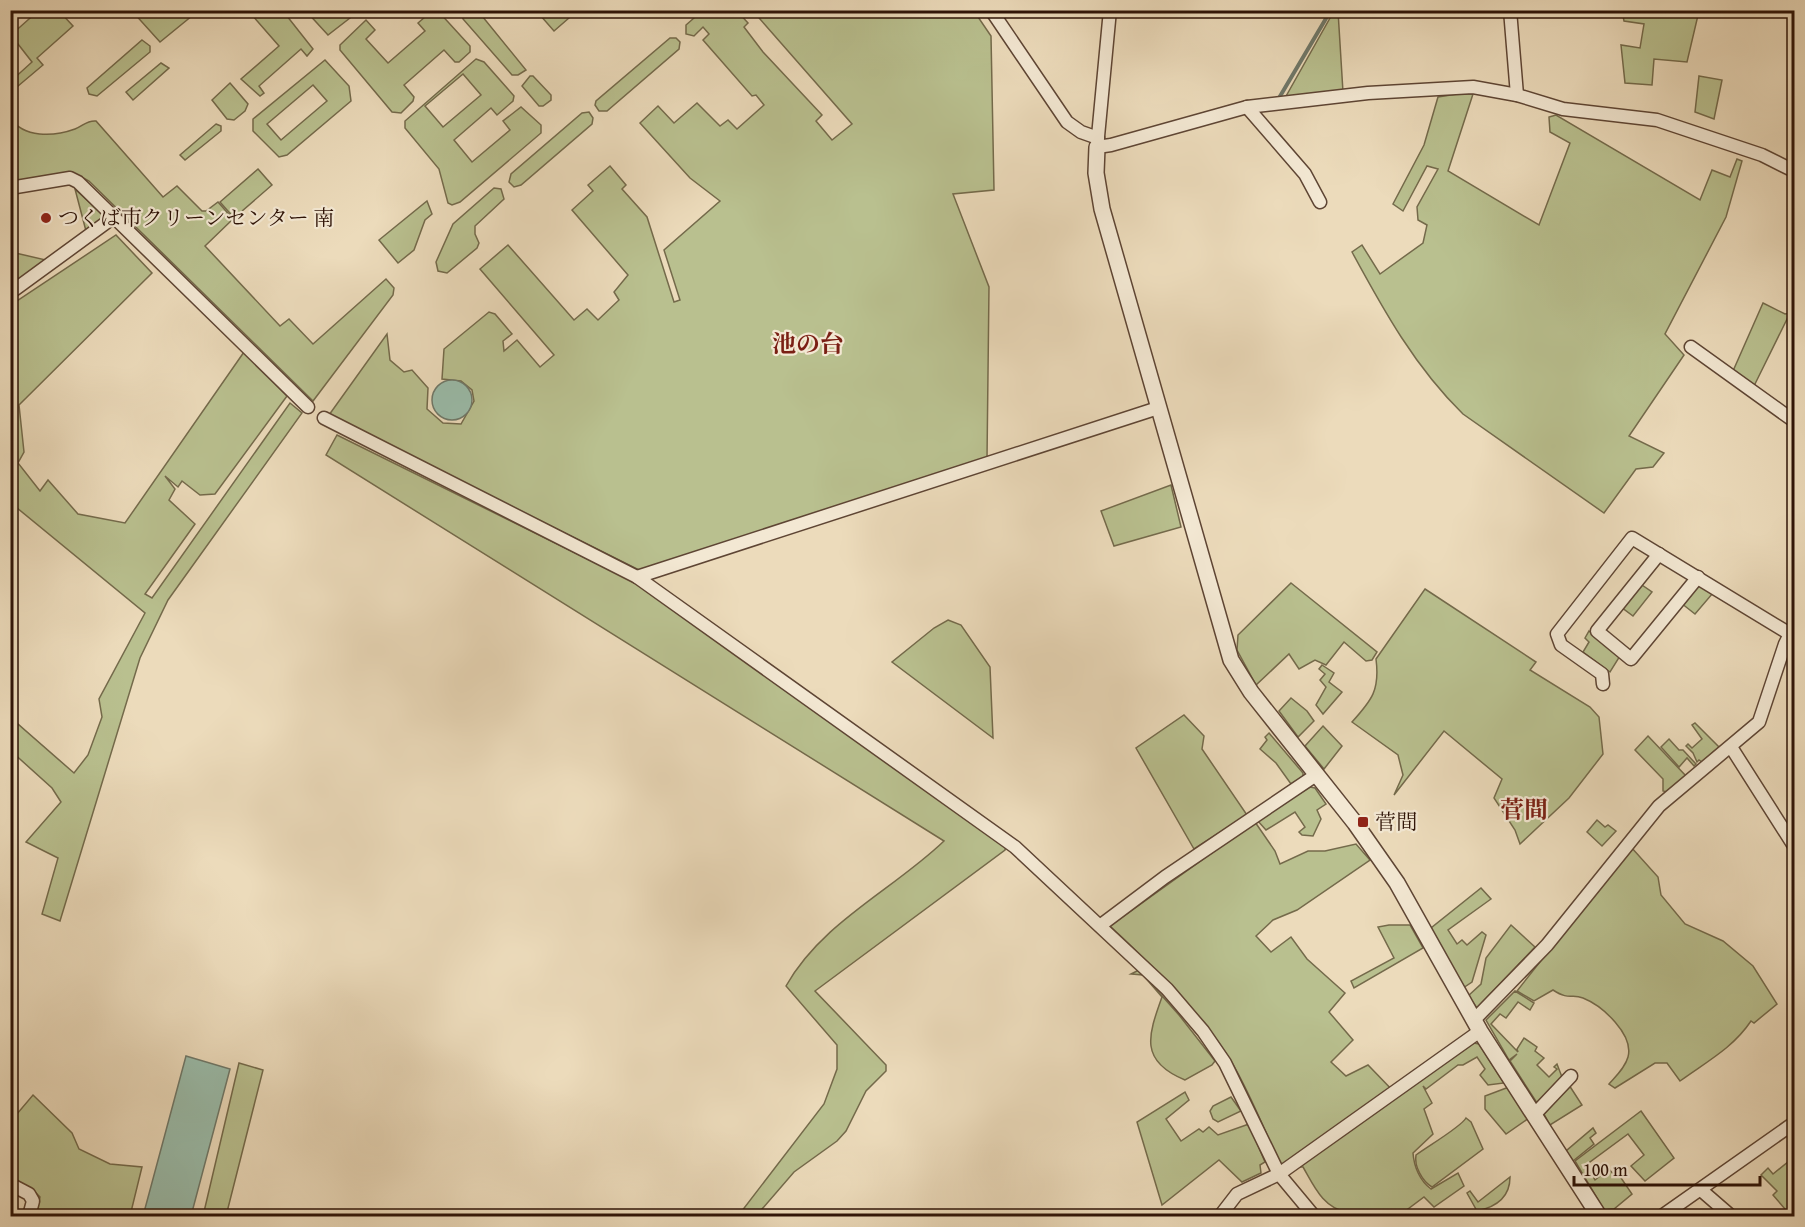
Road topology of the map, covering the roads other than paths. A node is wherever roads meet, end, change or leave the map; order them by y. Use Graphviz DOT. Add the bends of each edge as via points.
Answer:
graph roads {
  1 [pos="1110,10"];
  2 [pos="1510,10"];
  3 [pos="997,13"];
  4 [pos="1517,95"];
  5 [pos="1247,107"];
  6 [pos="1098,142"];
  7 [pos="1794,171"];
  8 [pos="10,188"];
  9 [pos="1320,202"];
  10 [pos="114,216"];
  11 [pos="10,293"];
  12 [pos="1691,347"];
  13 [pos="308,407"];
  14 [pos="1158,408"];
  15 [pos="324,418"];
  16 [pos="1794,421"];
  17 [pos="1659,554"];
  18 [pos="638,577"];
  19 [pos="1698,578"];
  20 [pos="1792,630"];
  21 [pos="1604,684"];
  22 [pos="1731,747"];
  23 [pos="1316,775"];
  24 [pos="1794,846"];
  25 [pos="1101,925"];
  26 [pos="1477,1026"];
  27 [pos="1571,1076"];
  28 [pos="1534,1115"];
  29 [pos="1794,1123"];
  30 [pos="1280,1174"];
  31 [pos="10,1184"];
  32 [pos="1701,1190"];
  33 [pos="29,1216"];
  34 [pos="1220,1216"];
  35 [pos="1314,1216"];
  36 [pos="1599,1216"];
  37 [pos="1662,1216"];
  38 [pos="1731,1216"];
  1 -- 6 [label="street"];
  2 -- 4 [label="street"];
  3 -- 6 [label="street" via="1067,122"];
  4 -- 5 [label="street" via="1473,87 1437,88"];
  4 -- 7 [label="street" via="1563,109 1657,120 1762,155"];
  5 -- 6 [label="street" via="1111,145"];
  5 -- 9 [label="street" via="1305,174"];
  6 -- 14 [label="street" via="1096,173 1102,209"];
  8 -- 10 [label="street" via="70,178"];
  10 -- 11 [label="street"];
  10 -- 13 [label="street"];
  12 -- 16 [label="street"];
  14 -- 18 [label="street"];
  14 -- 23 [label="street" via="1231,660 1251,693"];
  15 -- 18 [label="street"];
  17 -- 19 [label="street"];
  17 -- 19 [label="street" via="1597,631 1630,659"];
  17 -- 21 [label="street" via="1632,538 1557,634 1561,645 1602,674"];
  18 -- 25 [label="street" via="1007,841"];
  19 -- 20 [label="street"];
  20 -- 22 [label="street" via="1762,717"];
  22 -- 24 [label="street"];
  22 -- 26 [label="street" via="1659,806"];
  23 -- 25 [label="street"];
  23 -- 26 [label="street" via="1397,884"];
  25 -- 30 [label="street" via="1167,989 1203,1031 1225,1063"];
  26 -- 28 [label="street"];
  26 -- 30 [label="street"];
  27 -- 28 [label="street"];
  28 -- 36 [label="street"];
  29 -- 32 [label="street"];
  30 -- 34 [label="street" via="1237,1194"];
  30 -- 35 [label="street"];
  31 -- 33 [label="street" via="29,1194 33,1201"];
  32 -- 37 [label="street"];
  32 -- 38 [label="street"];
}
